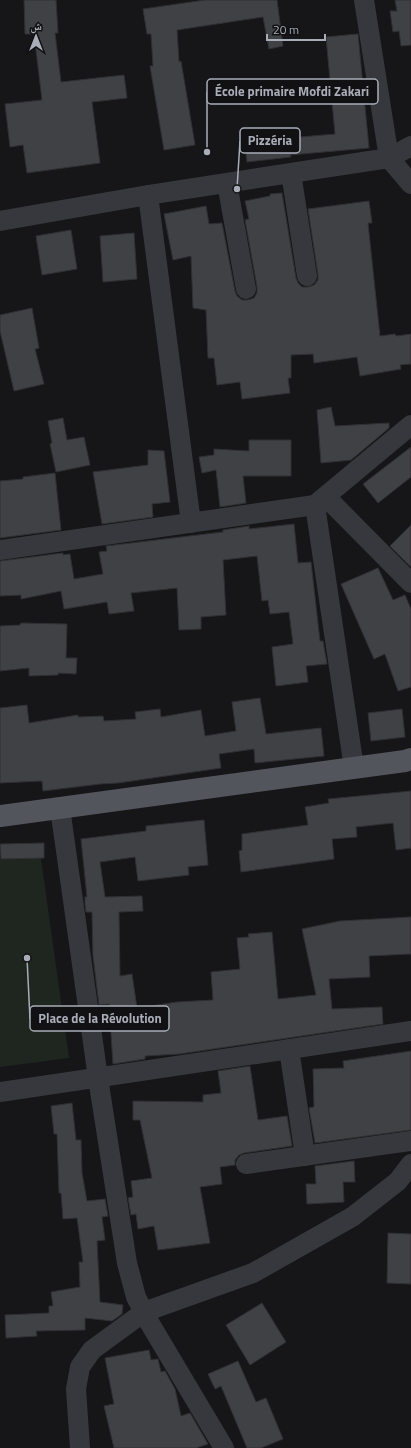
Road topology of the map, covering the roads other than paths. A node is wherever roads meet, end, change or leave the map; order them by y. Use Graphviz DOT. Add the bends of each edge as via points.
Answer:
graph roads {
  1 [pos="364,0"];
  2 [pos="411,146"];
  3 [pos="389,158"];
  4 [pos="291,173"];
  5 [pos="227,183"];
  6 [pos="411,184"];
  7 [pos="148,195"];
  8 [pos="0,221"];
  9 [pos="307,276"];
  10 [pos="246,289"];
  11 [pos="411,425"];
  12 [pos="321,501"];
  13 [pos="191,523"];
  14 [pos="0,550"];
  15 [pos="411,583"];
  16 [pos="411,759"];
  17 [pos="354,768"];
  18 [pos="60,808"];
  19 [pos="0,816"];
  20 [pos="411,1031"];
  21 [pos="289,1049"];
  22 [pos="98,1078"];
  23 [pos="0,1092"];
  24 [pos="411,1141"];
  25 [pos="305,1156"];
  26 [pos="246,1164"];
  27 [pos="411,1164"];
  28 [pos="144,1312"];
  29 [pos="80,1448"];
  30 [pos="224,1448"];
  1 -- 3 [label="street"];
  2 -- 3 [label="street"];
  3 -- 4 [label="street"];
  3 -- 6 [label="street"];
  4 -- 5 [label="street"];
  4 -- 9 [label="street"];
  5 -- 7 [label="street"];
  5 -- 10 [label="street"];
  7 -- 8 [label="street"];
  7 -- 13 [label="street"];
  11 -- 12 [label="street"];
  12 -- 13 [label="street"];
  12 -- 15 [label="street"];
  12 -- 17 [label="street"];
  13 -- 14 [label="street"];
  16 -- 17 [label="main road"];
  17 -- 18 [label="main road"];
  18 -- 19 [label="main road"];
  18 -- 22 [label="street"];
  20 -- 21 [label="street"];
  21 -- 22 [label="street"];
  21 -- 25 [label="street"];
  22 -- 23 [label="street"];
  22 -- 28 [label="street" via="127,1263 136,1297"];
  24 -- 25 [label="street"];
  25 -- 26 [label="street"];
  27 -- 28 [label="street" via="398,1181 352,1217 287,1254 252,1273"];
  28 -- 29 [label="street" via="92,1350 80,1367 76,1390"];
  28 -- 30 [label="street"];
}
